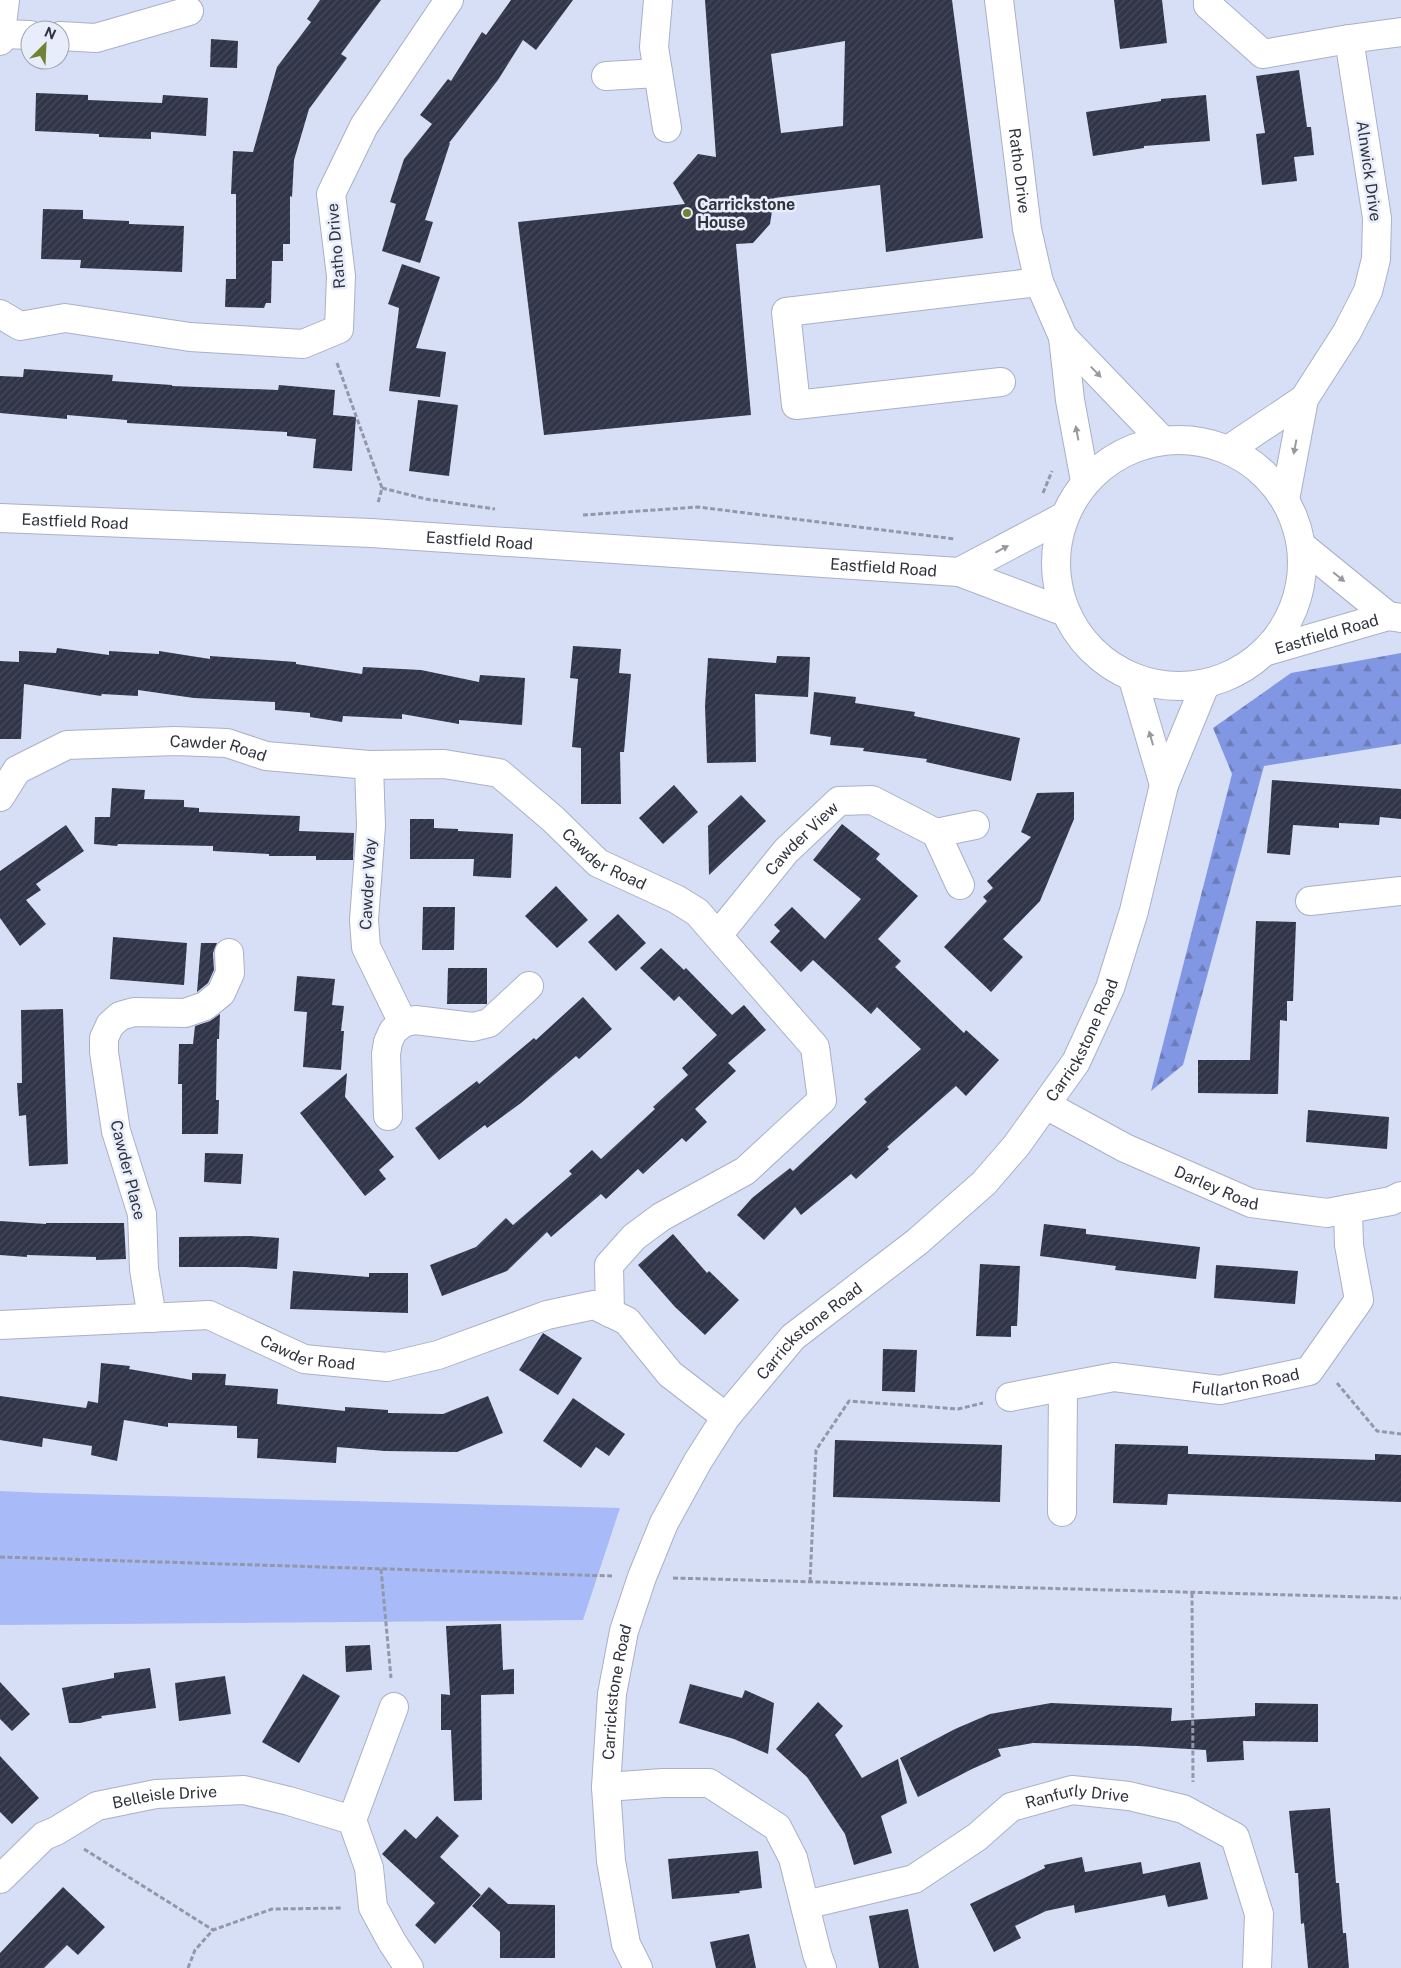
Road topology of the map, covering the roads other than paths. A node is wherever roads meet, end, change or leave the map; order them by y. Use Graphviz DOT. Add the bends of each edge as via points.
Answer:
graph roads {
  1 [pos="5,0"];
  2 [pos="449,0"];
  3 [pos="658,0"];
  4 [pos="999,0"];
  5 [pos="1208,0"];
  6 [pos="189,11"];
  7 [pos="1401,32"];
  8 [pos="20,36"];
  9 [pos="70,37"];
  10 [pos="0,38"];
  11 [pos="1349,38"];
  12 [pos="658,73"];
  13 [pos="606,76"];
  14 [pos="666,128"];
  15 [pos="1039,282"];
  16 [pos="0,314"];
  17 [pos="1062,337"];
  18 [pos="1001,382"];
  19 [pos="1304,399"];
  20 [pos="1162,440"];
  21 [pos="1228,450"];
  22 [pos="1086,481"];
  23 [pos="1285,500"];
  24 [pos="1063,517"];
  25 [pos="0,518"];
  26 [pos="1302,546"];
  27 [pos="959,572"];
  28 [pos="1065,612"];
  29 [pos="1394,617"];
  30 [pos="1267,650"];
  31 [pos="1133,679"];
  32 [pos="1205,685"];
  33 [pos="369,765"];
  34 [pos="1164,785"];
  35 [pos="0,797"];
  36 [pos="975,826"];
  37 [pos="936,833"];
  38 [pos="960,885"];
  39 [pos="1401,891"];
  40 [pos="1310,901"];
  41 [pos="718,935"];
  42 [pos="229,953"];
  43 [pos="528,986"];
  44 [pos="403,1023"];
  45 [pos="1046,1105"];
  46 [pos="388,1116"];
  47 [pos="1401,1196"];
  48 [pos="1348,1209"];
  49 [pos="610,1313"];
  50 [pos="152,1318"];
  51 [pos="0,1325"];
  52 [pos="1063,1387"];
  53 [pos="1010,1397"];
  54 [pos="726,1417"];
  55 [pos="1062,1512"];
  56 [pos="394,1707"];
  57 [pos="606,1787"];
  58 [pos="352,1820"];
  59 [pos="0,1879"];
  60 [pos="804,1905"];
  61 [pos="629,1960"];
  62 [pos="409,1968"];
  63 [pos="822,1968"];
  64 [pos="1257,1968"];
  1 -- 10 [label="street"];
  2 -- 16 [label="street, Ratho Drive" via="364,126 331,194 341,276 339,329 303,344 190,337 65,318 20,326"];
  3 -- 12 [label="street" via="654,47"];
  4 -- 15 [label="street, Ratho Drive" via="1027,229"];
  5 -- 11 [label="street" via="1208,5 1263,54"];
  6 -- 9 [label="street" via="96,38"];
  7 -- 11 [label="street"];
  8 -- 10 [label="street"];
  11 -- 19 [label="street, Alnwick Drive" via="1377,218 1376,259 1368,292 1347,332"];
  12 -- 13 [label="street"];
  12 -- 14 [label="street"];
  15 -- 17 [label="street, Ratho Drive"];
  15 -- 18 [label="street" via="786,312 796,405"];
  17 -- 20 [label="street, Ratho Drive, one-way"];
  22 -- 17 [label="street, Ratho Drive, one-way"];
  19 -- 21 [label="street"];
  19 -- 23 [label="street, one-way"];
  20 -- 21 [label="street" via="1196,440"];
  20 -- 22 [label="street" via="1133,448 1107,462"];
  21 -- 23 [label="street" via="1250,462 1270,479"];
  22 -- 24 [label="street"];
  23 -- 26 [label="street" via="1296,522"];
  27 -- 24 [label="street, Eastfield Road, one-way"];
  24 -- 28 [label="street" via="1055,557 1056,581"];
  25 -- 27 [label="street, Eastfield Road" via="370,533"];
  26 -- 29 [label="street, Eastfield Road, one-way"];
  26 -- 30 [label="street" via="1301,584 1290,620"];
  27 -- 28 [label="street, Eastfield Road"];
  28 -- 31 [label="street" via="1081,640 1105,663"];
  29 -- 30 [label="street, Eastfield Road"];
  30 -- 32 [label="street" via="1239,672"];
  31 -- 32 [label="street" via="1169,687"];
  34 -- 31 [label="street, Carrickstone Road, one-way"];
  32 -- 34 [label="street, Carrickstone Road"];
  33 -- 35 [label="street, Cawder Road" via="266,756 227,743 175,740 67,745 17,770"];
  33 -- 41 [label="street, Cawder Road" via="444,764 499,773 598,863 697,912"];
  33 -- 44 [label="street, Cawder Way" via="371,826 364,920 366,947"];
  34 -- 45 [label="street, Carrickstone Road" via="1134,911 1110,988 1076,1062"];
  36 -- 37 [label="street"];
  37 -- 38 [label="street"];
  37 -- 41 [label="street, Cawder View" via="872,800 839,801 786,851"];
  39 -- 40 [label="street"];
  41 -- 49 [label="street, Cawder Road" via="815,1047 822,1100 745,1171 661,1217 634,1237 610,1265"];
  42 -- 50 [label="street, Cawder Place" via="230,973 221,993 206,1006 185,1012 134,1012 120,1016 110,1025 104,1038 116,1131 142,1214 144,1269"];
  43 -- 44 [label="street" via="489,1023 473,1027 415,1020"];
  44 -- 46 [label="street" via="393,1031 386,1054"];
  45 -- 48 [label="street, Darley Road" via="1125,1148 1251,1203 1327,1213"];
  45 -- 54 [label="street, Carrickstone Road" via="984,1182 917,1242 794,1336"];
  47 -- 48 [label="street, Darley Road"];
  48 -- 52 [label="street, Fullarton Road" via="1349,1245 1359,1300 1309,1371 1220,1390 1114,1378"];
  49 -- 50 [label="street, Cawder Road" via="594,1305 547,1315 438,1355 387,1367 304,1359 209,1315"];
  49 -- 54 [label="street, Cawder Road" via="627,1321 670,1374"];
  50 -- 51 [label="street, Cawder Road"];
  52 -- 53 [label="street, Fullarton Road"];
  52 -- 55 [label="street"];
  54 -- 57 [label="street, Carrickstone Road" via="664,1523 624,1631 612,1694"];
  56 -- 58 [label="street"];
  57 -- 60 [label="street" via="709,1784 776,1827 793,1858"];
  57 -- 61 [label="street, Carrickstone Road" via="611,1861"];
  58 -- 59 [label="street, Belleisle Drive" via="244,1790 156,1794 97,1806 44,1836"];
  58 -- 62 [label="street" via="369,1868 373,1907"];
  60 -- 63 [label="street"];
  60 -- 64 [label="street, Ranfurly Drive" via="914,1879 977,1837 1011,1807 1072,1790 1129,1796 1183,1809 1235,1837 1259,1914"];
}
